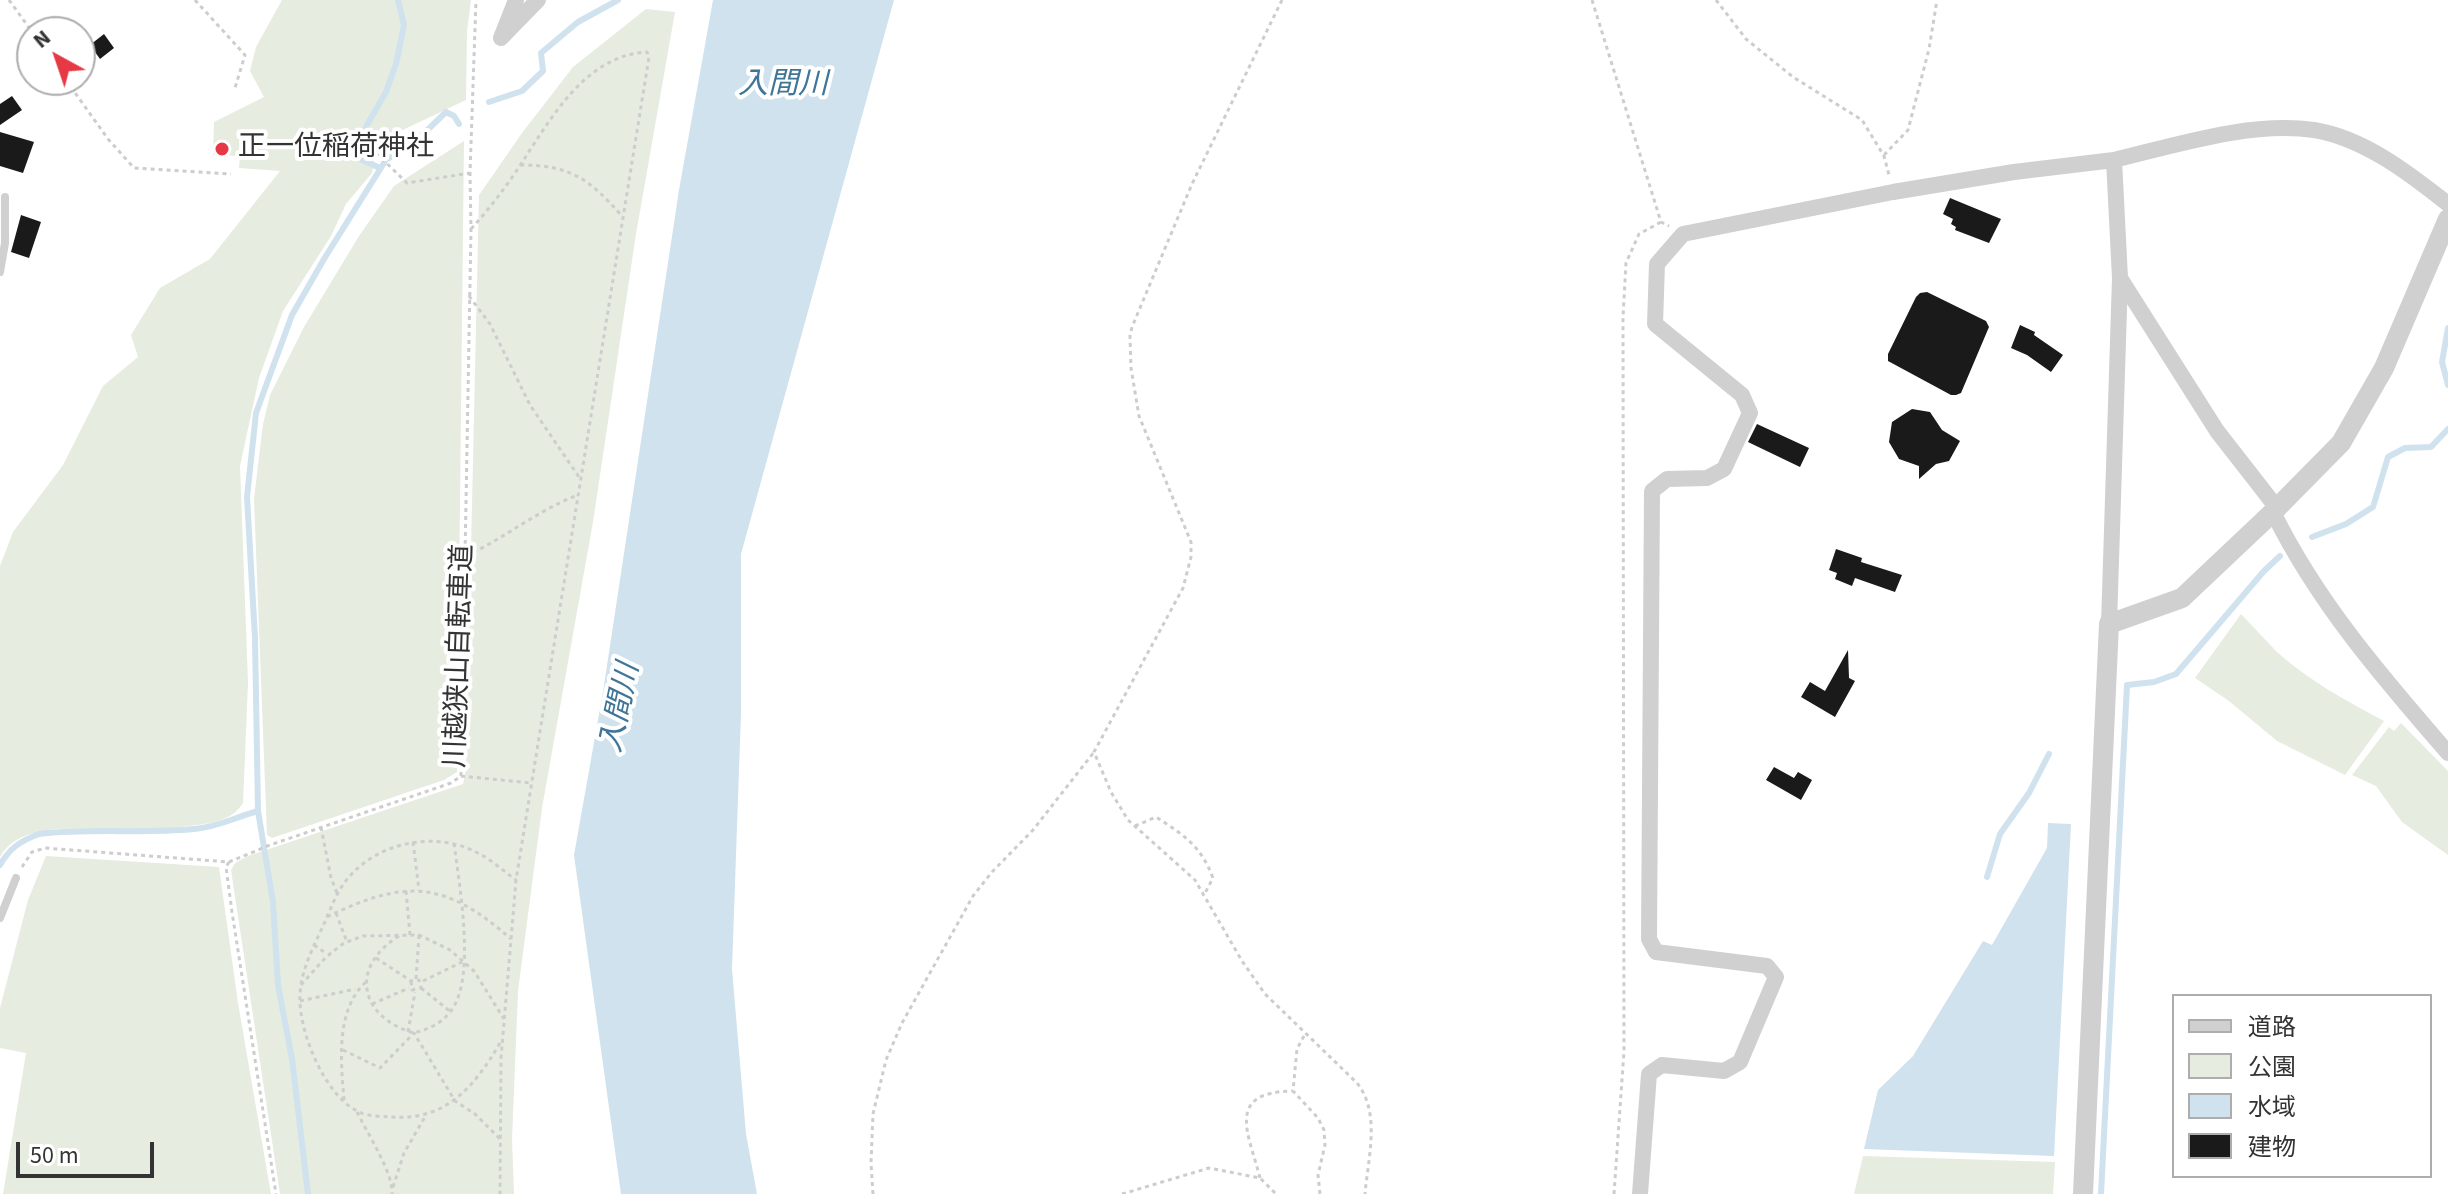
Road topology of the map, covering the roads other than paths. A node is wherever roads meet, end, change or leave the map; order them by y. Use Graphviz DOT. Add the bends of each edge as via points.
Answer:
graph roads {
  1 [pos="516,0"];
  2 [pos="538,0"];
  3 [pos="2114,160"];
  4 [pos="5,197"];
  5 [pos="2448,204"];
  6 [pos="2448,219"];
  7 [pos="0,272"];
  8 [pos="2120,278"];
  9 [pos="2275,510"];
  10 [pos="2109,624"];
  11 [pos="2448,753"];
  12 [pos="16,878"];
  13 [pos="0,918"];
  14 [pos="1640,1194"];
  15 [pos="2083,1194"];
  1 -- 2 [label="street" via="501,38"];
  3 -- 5 [label="street" via="2269,129 2316,131 2365,147"];
  3 -- 8 [label="street"];
  3 -- 14 [label="street" via="1893,192 1683,234 1657,264 1655,324 1742,395 1750,413 1724,469 1707,478 1667,479 1652,491 1649,939 1656,952 1767,966 1776,977 1740,1062 1724,1071 1662,1065 1649,1074"];
  4 -- 7 [label="lane"];
  6 -- 9 [label="street" via="2384,368 2341,443"];
  8 -- 9 [label="street" via="2217,431"];
  8 -- 10 [label="street"];
  9 -- 10 [label="street" via="2182,598"];
  9 -- 11 [label="street" via="2309,576 2347,630"];
  10 -- 15 [label="street"];
  12 -- 13 [label="lane"];
}
